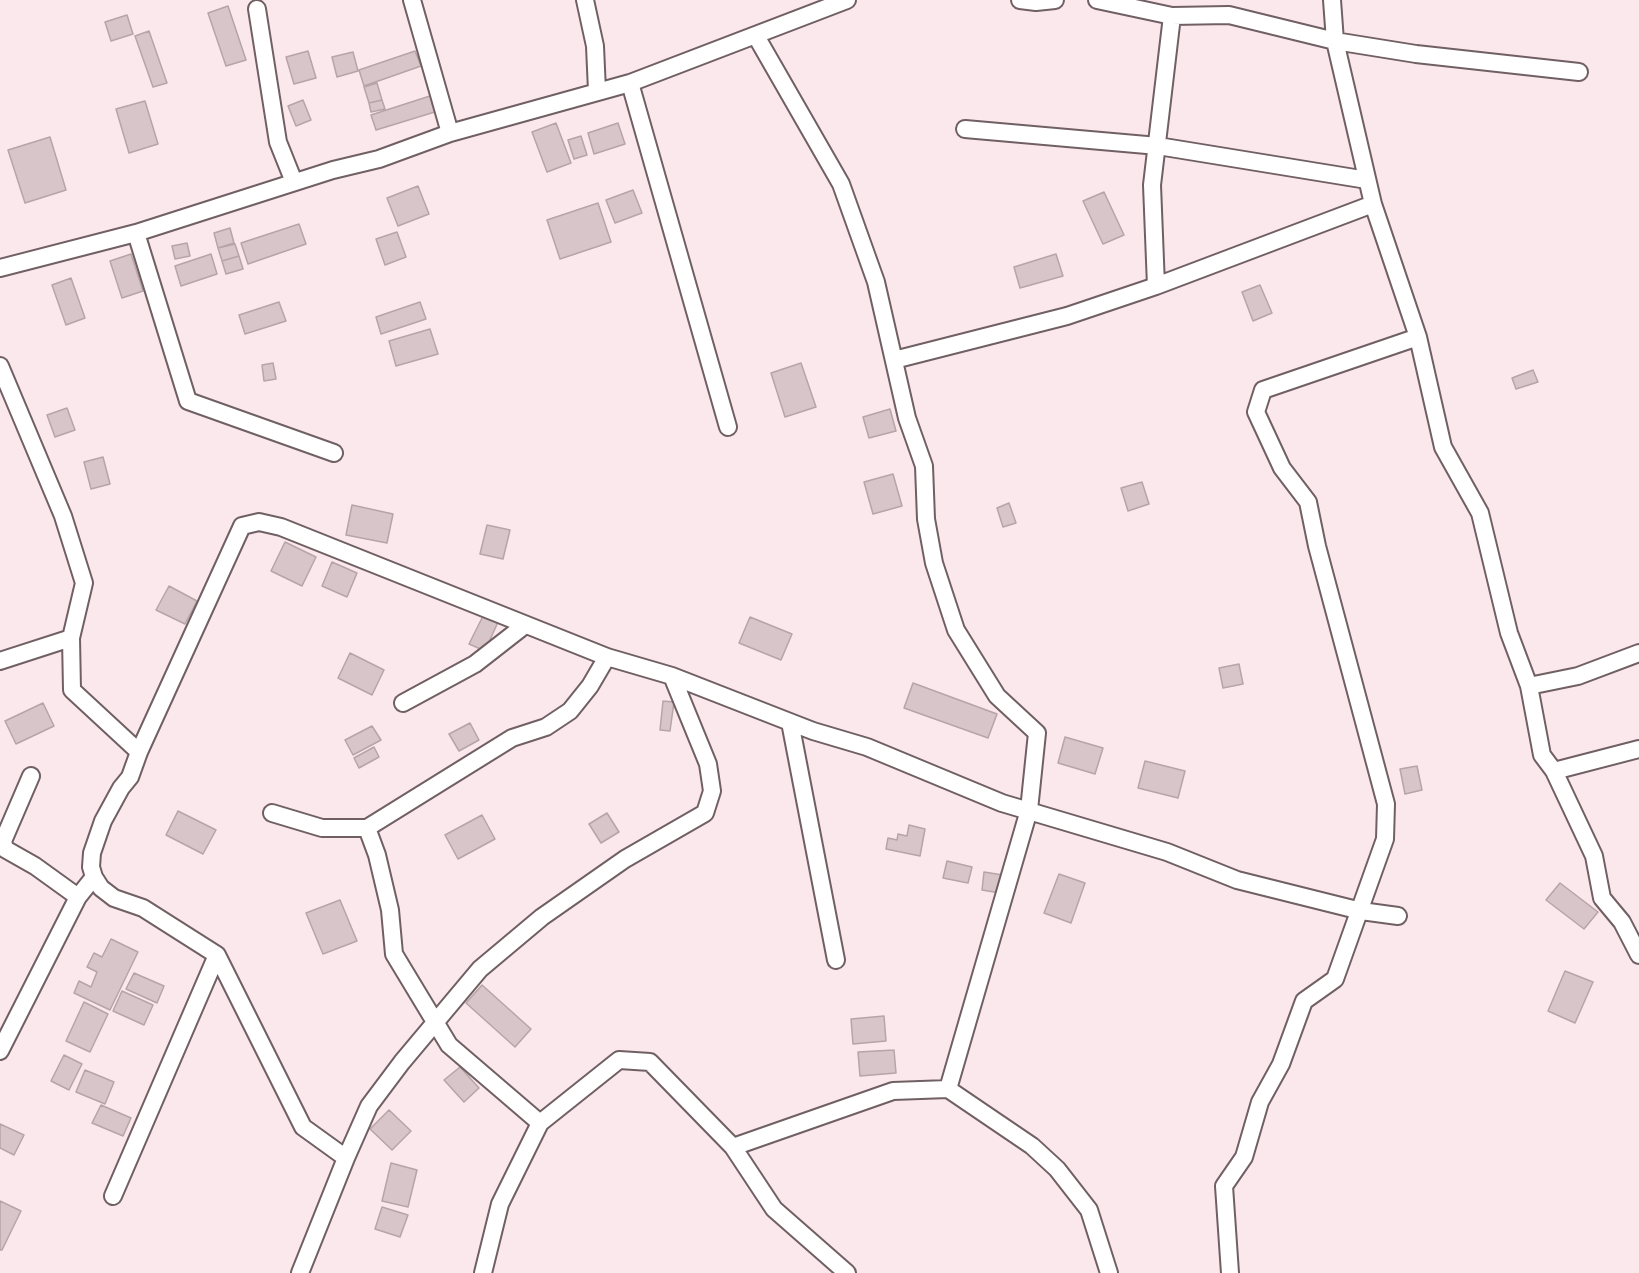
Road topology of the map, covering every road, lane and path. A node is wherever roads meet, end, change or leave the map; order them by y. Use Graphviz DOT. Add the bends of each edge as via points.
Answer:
graph roads {
  1 [pos="412,0"];
  2 [pos="585,0"];
  3 [pos="847,0"];
  4 [pos="1020,0"];
  5 [pos="1055,0"];
  6 [pos="1097,0"];
  7 [pos="1332,0"];
  8 [pos="257,9"];
  9 [pos="1172,16"];
  10 [pos="756,36"];
  11 [pos="1335,42"];
  12 [pos="1579,72"];
  13 [pos="630,83"];
  14 [pos="597,91"];
  15 [pos="965,129"];
  16 [pos="450,133"];
  17 [pos="1158,146"];
  18 [pos="1367,180"];
  19 [pos="294,182"];
  20 [pos="1373,204"];
  21 [pos="136,233"];
  22 [pos="0,268"];
  23 [pos="1156,286"];
  24 [pos="1418,337"];
  25 [pos="894,360"];
  26 [pos="0,366"];
  27 [pos="728,427"];
  28 [pos="334,453"];
  29 [pos="525,625"];
  30 [pos="71,638"];
  31 [pos="1639,652"];
  32 [pos="607,657"];
  33 [pos="0,661"];
  34 [pos="672,676"];
  35 [pos="1529,686"];
  36 [pos="403,703"];
  37 [pos="790,722"];
  38 [pos="1639,749"];
  39 [pos="139,752"];
  40 [pos="1554,771"];
  41 [pos="31,777"];
  42 [pos="1029,810"];
  43 [pos="272,813"];
  44 [pos="368,828"];
  45 [pos="94,877"];
  46 [pos="78,897"];
  47 [pos="1361,911"];
  48 [pos="1398,916"];
  49 [pos="217,955"];
  50 [pos="1639,955"];
  51 [pos="836,960"];
  52 [pos="435,1023"];
  53 [pos="0,1051"];
  54 [pos="948,1089"];
  55 [pos="540,1123"];
  56 [pos="733,1147"];
  57 [pos="346,1158"];
  58 [pos="113,1196"];
  59 [pos="300,1273"];
  60 [pos="483,1273"];
  61 [pos="847,1273"];
  62 [pos="1109,1273"];
  63 [pos="1230,1273"];
  1 -- 16 [label="street"];
  2 -- 14 [label="street" via="595,46"];
  3 -- 10 [label="street"];
  4 -- 5 [label="street"];
  6 -- 9 [label="street"];
  7 -- 11 [label="street"];
  8 -- 19 [label="street" via="278,142"];
  9 -- 11 [label="street" via="1229,15"];
  9 -- 17 [label="street"];
  10 -- 13 [label="street"];
  10 -- 25 [label="street" via="841,184 876,282"];
  11 -- 12 [label="street"];
  11 -- 18 [label="street"];
  13 -- 14 [label="street"];
  13 -- 27 [label="street"];
  14 -- 16 [label="street"];
  15 -- 17 [label="street"];
  16 -- 19 [label="street" via="380,159"];
  17 -- 18 [label="street"];
  17 -- 23 [label="street" via="1152,186"];
  18 -- 20 [label="street"];
  19 -- 21 [label="street"];
  20 -- 23 [label="street"];
  20 -- 24 [label="street"];
  21 -- 22 [label="street"];
  21 -- 28 [label="street" via="188,401"];
  23 -- 25 [label="street" via="1067,316"];
  24 -- 35 [label="street" via="1443,447 1480,513 1509,633"];
  24 -- 47 [label="street" via="1263,390 1256,412 1282,468 1308,502 1386,804 1385,839"];
  25 -- 42 [label="street" via="907,418 924,466 926,519 934,563 956,630 997,696 1036,733"];
  26 -- 30 [label="street" via="63,516 84,583"];
  29 -- 32 [label="street"];
  29 -- 36 [label="street" via="475,664"];
  29 -- 39 [label="street" via="281,527 259,522 242,526"];
  30 -- 33 [label="street"];
  30 -- 39 [label="street" via="72,690"];
  31 -- 35 [label="street" via="1578,676"];
  32 -- 34 [label="street"];
  32 -- 44 [label="street" via="570,711 546,727 512,738"];
  34 -- 37 [label="street"];
  34 -- 52 [label="street" via="708,764 712,791 705,813 625,859 542,918 480,969"];
  35 -- 40 [label="street" via="1542,755"];
  37 -- 42 [label="street" via="867,747 974,792"];
  37 -- 51 [label="street"];
  38 -- 40 [label="street"];
  39 -- 45 [label="street" via="130,777 103,821 93,853"];
  40 -- 50 [label="street" via="1594,856 1602,898 1622,922"];
  41 -- 46 [label="street" via="3,841 5,849"];
  42 -- 47 [label="street" via="1167,852 1237,880"];
  42 -- 54 [label="street"];
  43 -- 44 [label="street" via="322,828"];
  44 -- 52 [label="street" via="390,910 394,954"];
  45 -- 46 [label="street"];
  45 -- 49 [label="street" via="114,898 143,908"];
  46 -- 53 [label="street"];
  47 -- 48 [label="street"];
  47 -- 63 [label="street" via="1335,979 1304,1001 1281,1064 1260,1102 1244,1157 1224,1186"];
  49 -- 57 [label="street" via="303,1127"];
  49 -- 58 [label="street"];
  52 -- 55 [label="street" via="449,1045"];
  52 -- 57 [label="street" via="369,1106"];
  54 -- 56 [label="street" via="893,1091"];
  54 -- 62 [label="street" via="1032,1146 1057,1169 1089,1210"];
  55 -- 56 [label="street" via="619,1060 650,1062"];
  55 -- 60 [label="street" via="500,1204"];
  56 -- 61 [label="street" via="774,1209"];
  57 -- 59 [label="street"];
}
